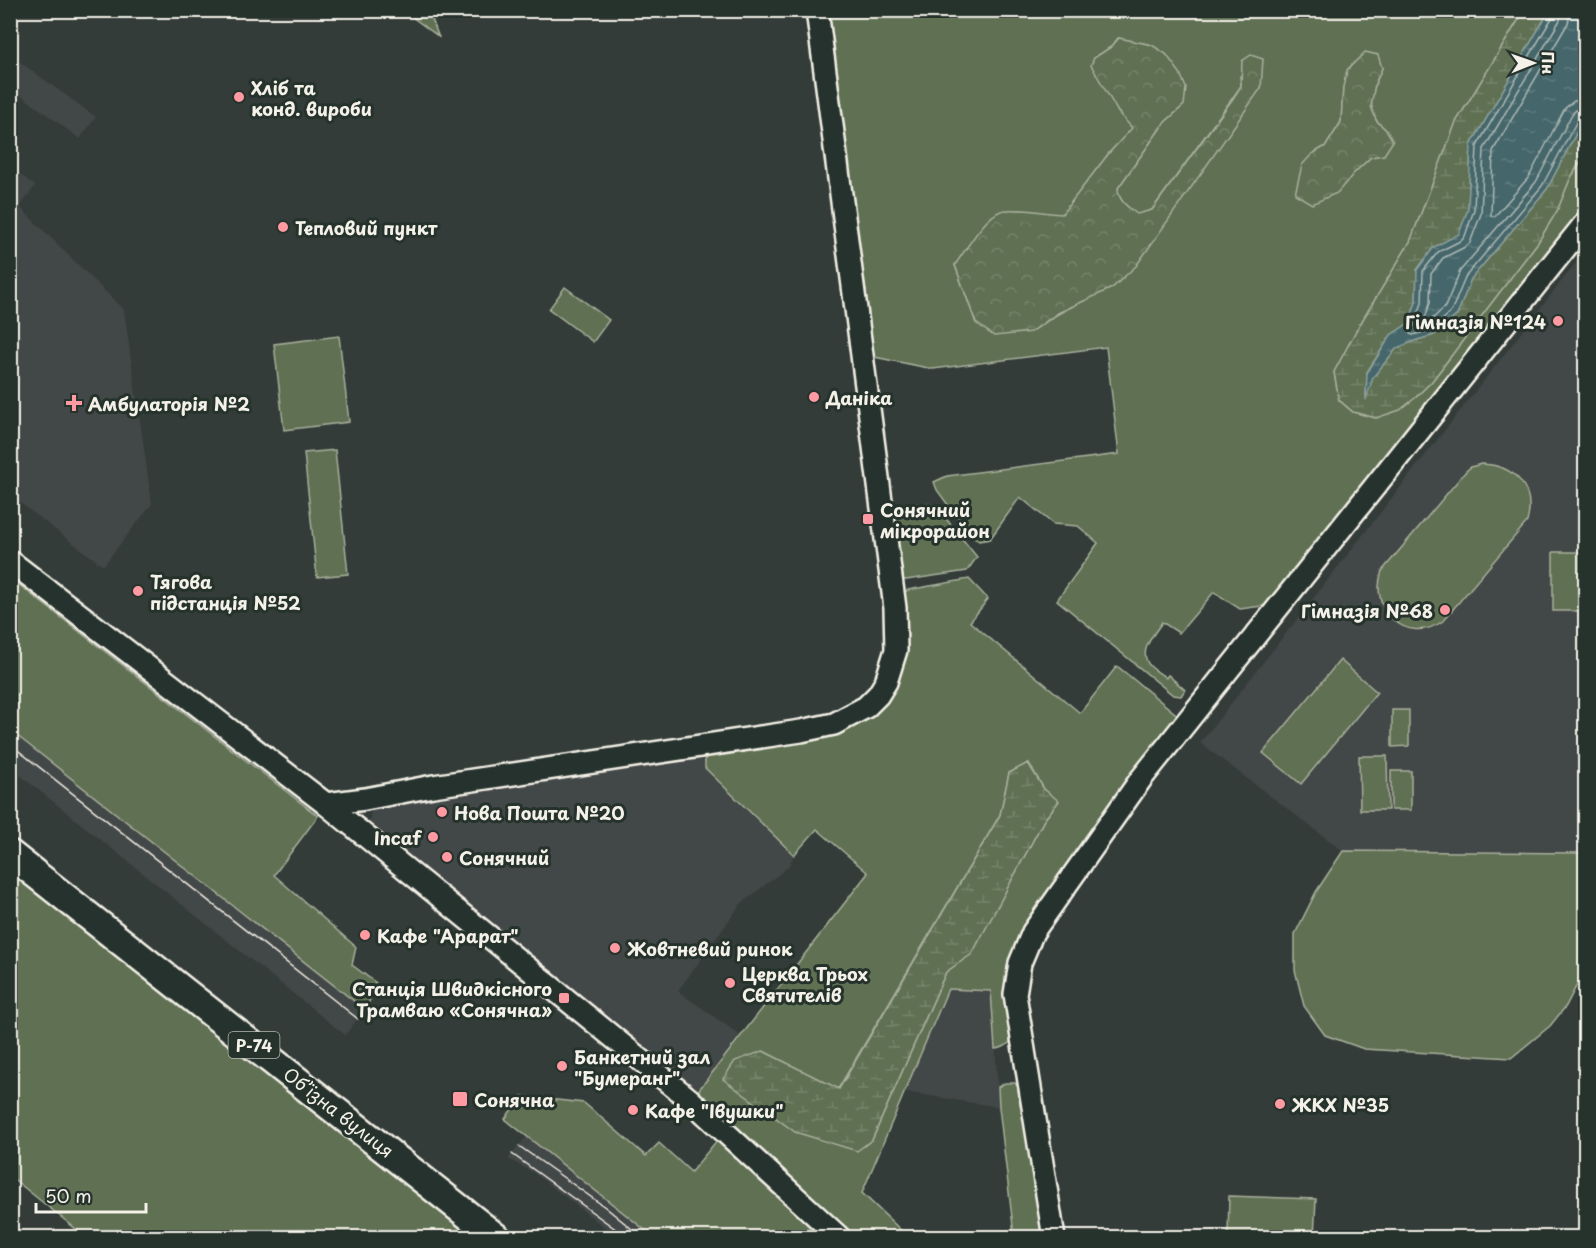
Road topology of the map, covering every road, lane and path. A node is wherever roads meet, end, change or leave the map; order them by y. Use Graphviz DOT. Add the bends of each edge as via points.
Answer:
graph roads {
  1 [pos="817,10"];
  2 [pos="1586,222"];
  3 [pos="10,561"];
  4 [pos="326,804"];
  5 [pos="10,854"];
  6 [pos="497,1238"];
  7 [pos="840,1238"];
  8 [pos="1054,1238"];
  1 -- 4 [label="street" via="895,608 896,650 878,695 866,707 834,724 801,731"];
  2 -- 8 [label="street" via="1179,731 1033,932 1020,963 1015,994"];
  3 -- 4 [label="street"];
  4 -- 7 [label="street" via="689,1099"];
  5 -- 6 [label="main road, Обʼїзна вулиця / Р-74"];
}
